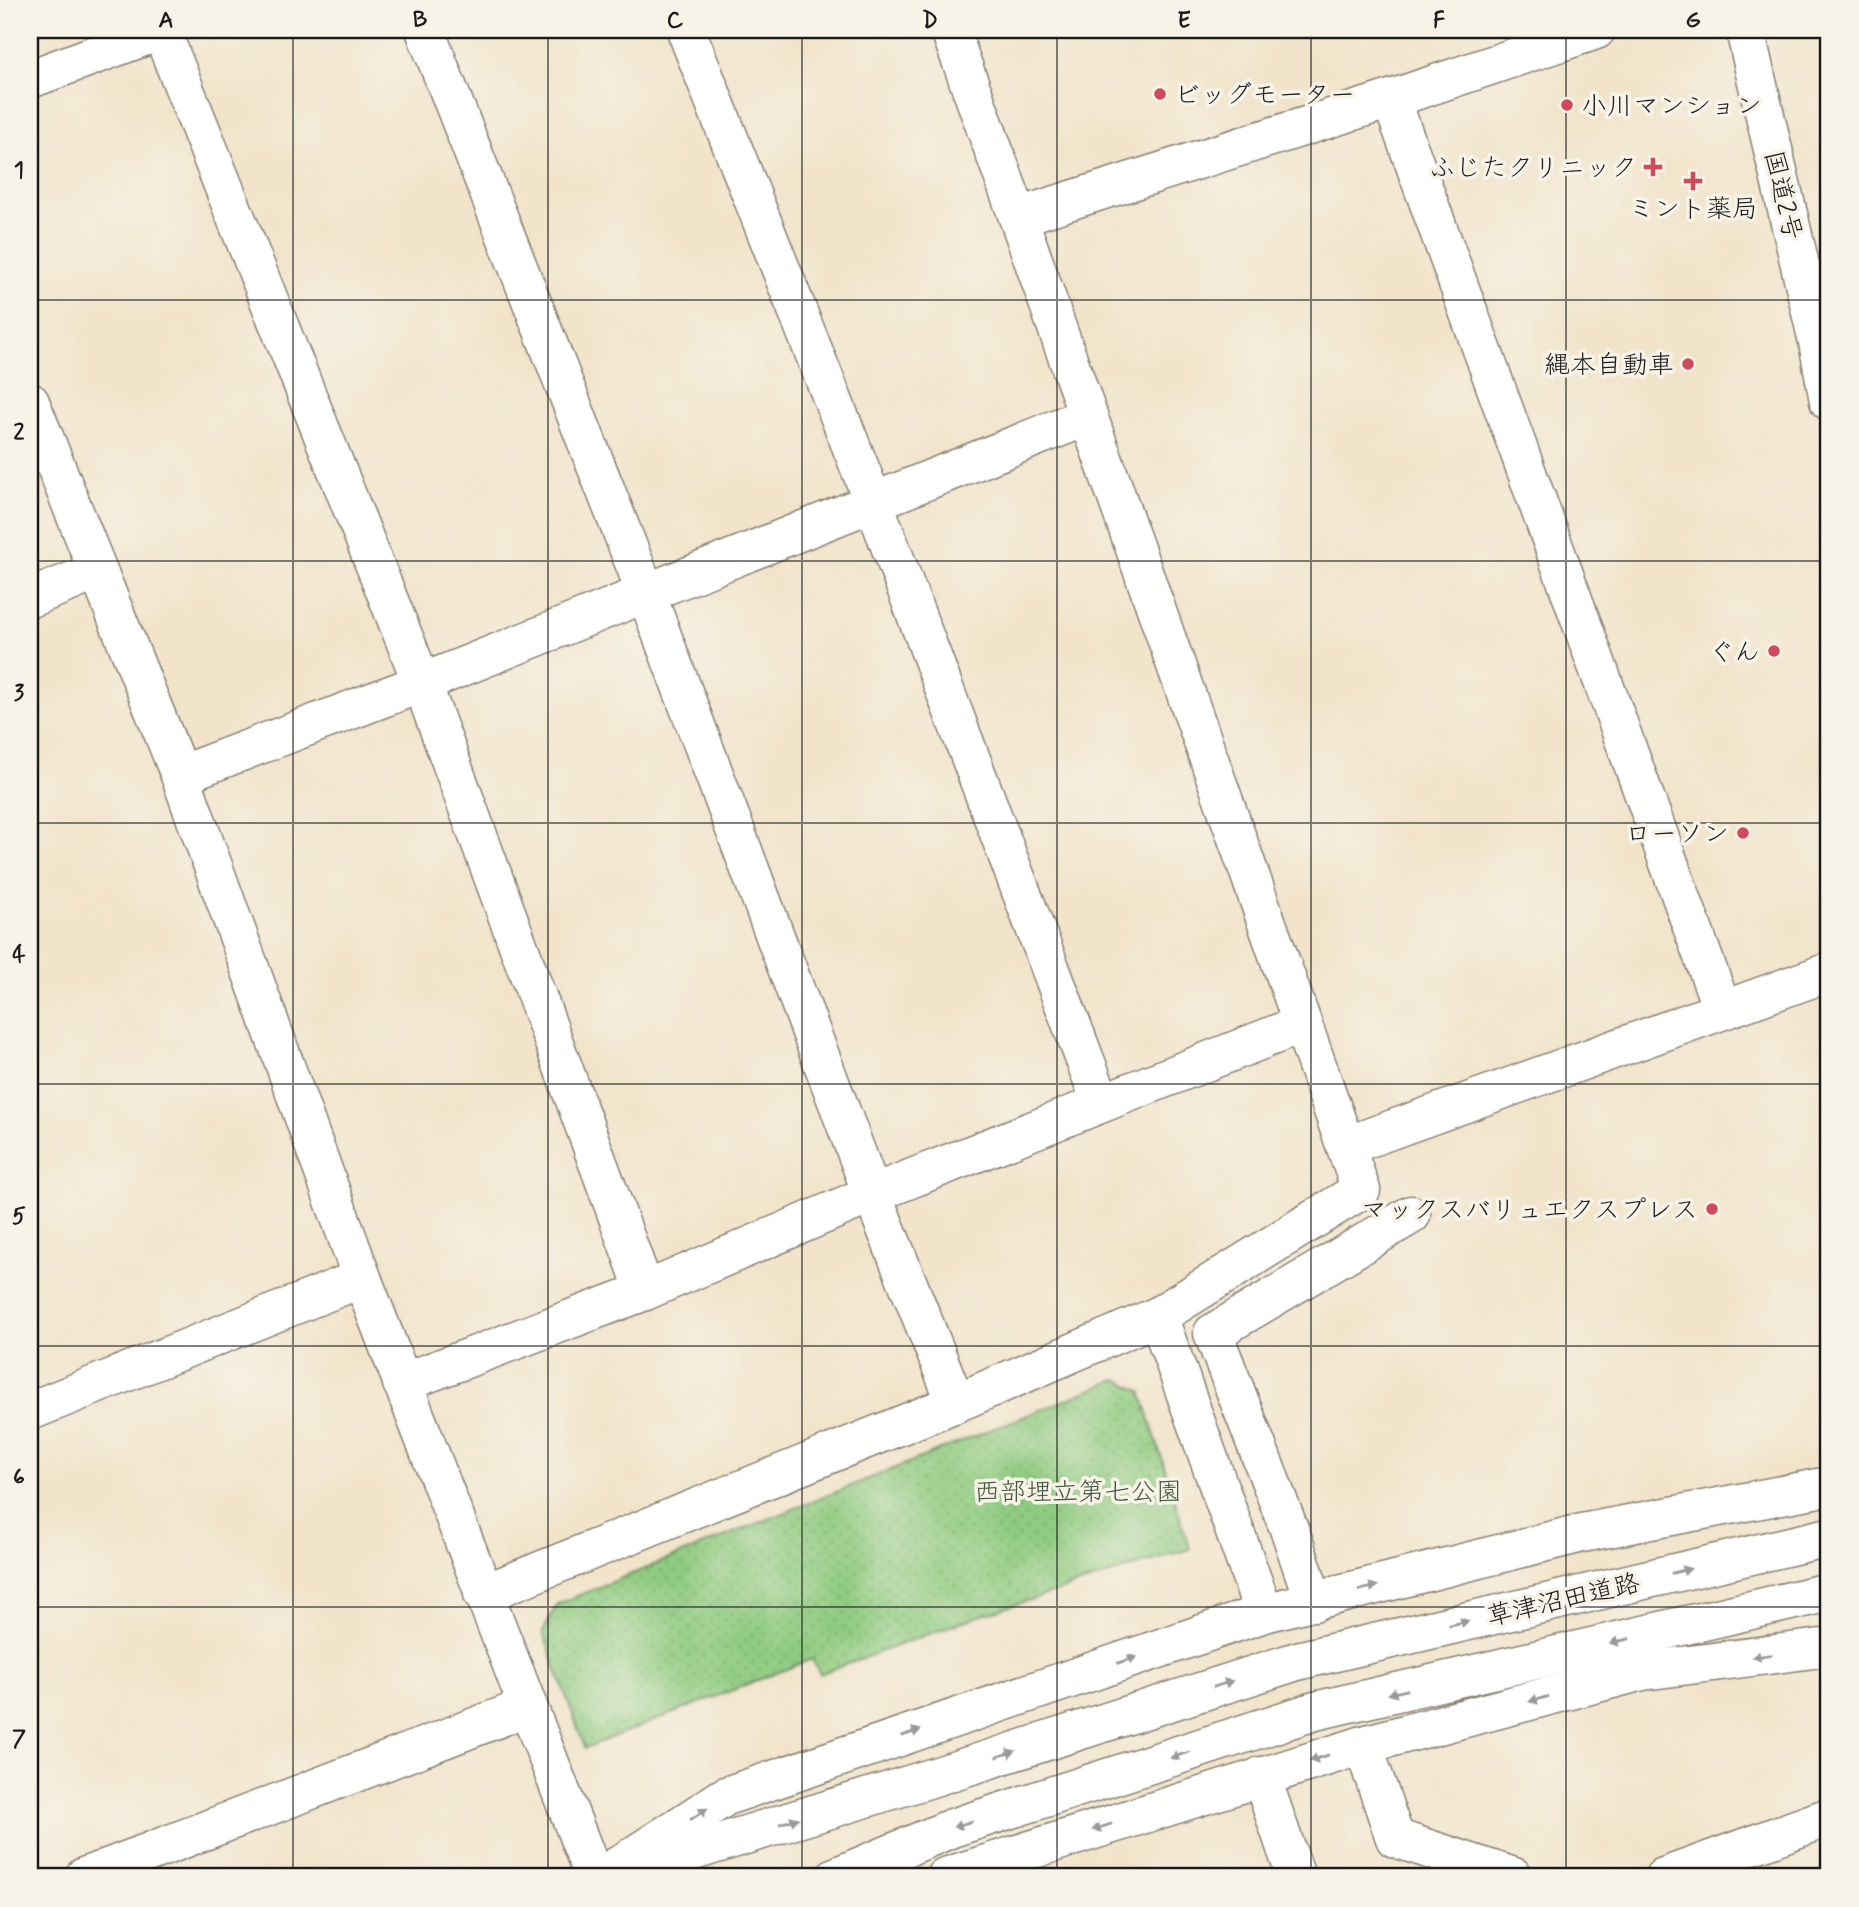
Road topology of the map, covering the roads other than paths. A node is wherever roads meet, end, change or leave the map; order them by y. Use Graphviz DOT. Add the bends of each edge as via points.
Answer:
graph roads {
  1 [pos="162,30"];
  2 [pos="425,30"];
  3 [pos="686,30"];
  4 [pos="950,30"];
  5 [pos="1596,30"];
  6 [pos="1745,30"];
  7 [pos="30,79"];
  8 [pos="1391,99"];
  9 [pos="1018,217"];
  10 [pos="1829,401"];
  11 [pos="30,402"];
  12 [pos="1088,416"];
  13 [pos="873,501"];
  14 [pos="98,571"];
  15 [pos="646,593"];
  16 [pos="30,598"];
  17 [pos="422,683"];
  18 [pos="180,775"];
  19 [pos="1829,972"];
  20 [pos="1722,1009"];
  21 [pos="1302,1024"];
  22 [pos="1101,1102"];
  23 [pos="1346,1146"];
  24 [pos="872,1194"];
  25 [pos="1411,1215"];
  26 [pos="362,1278"];
  27 [pos="645,1291"];
  28 [pos="1158,1316"];
  29 [pos="402,1383"];
  30 [pos="956,1403"];
  31 [pos="30,1410"];
  32 [pos="1829,1486"];
  33 [pos="1829,1537"];
  34 [pos="1829,1592"];
  35 [pos="484,1594"];
  36 [pos="1314,1602"];
  37 [pos="1264,1614"];
  38 [pos="1829,1647"];
  39 [pos="527,1707"];
  40 [pos="1363,1745"];
  41 [pos="1261,1776"];
  42 [pos="1829,1816"];
  43 [pos="91,1876"];
  44 [pos="594,1877"];
  45 [pos="601,1877"];
  46 [pos="607,1877"];
  47 [pos="835,1877"];
  48 [pos="945,1877"];
  49 [pos="1296,1877"];
  50 [pos="1514,1877"];
  51 [pos="1664,1877"];
  1 -- 7 [label="main road"];
  1 -- 17 [label="main road"];
  2 -- 15 [label="main road"];
  3 -- 13 [label="main road"];
  4 -- 9 [label="main road"];
  5 -- 8 [label="main road"];
  6 -- 10 [label="main road, 国道2号"];
  8 -- 9 [label="main road"];
  8 -- 20 [label="main road"];
  9 -- 12 [label="main road"];
  11 -- 14 [label="main road"];
  12 -- 13 [label="main road"];
  12 -- 21 [label="main road"];
  13 -- 15 [label="main road"];
  13 -- 22 [label="main road"];
  14 -- 16 [label="main road"];
  14 -- 18 [label="main road"];
  15 -- 17 [label="main road"];
  15 -- 24 [label="main road"];
  17 -- 18 [label="main road"];
  17 -- 27 [label="main road"];
  18 -- 26 [label="main road"];
  19 -- 20 [label="main road"];
  20 -- 23 [label="main road"];
  21 -- 22 [label="main road"];
  21 -- 23 [label="main road"];
  22 -- 24 [label="main road"];
  23 -- 28 [label="main road" via="1361,1190"];
  24 -- 27 [label="main road"];
  24 -- 30 [label="main road"];
  25 -- 36 [label="main road" via="1213,1333"];
  26 -- 29 [label="main road"];
  26 -- 31 [label="main road"];
  27 -- 29 [label="main road"];
  28 -- 30 [label="main road"];
  28 -- 37 [label="main road"];
  29 -- 35 [label="main road"];
  30 -- 35 [label="main road"];
  36 -- 32 [label="main road, one-way" via="1582,1533"];
  46 -- 33 [label="main road, 草津沼田道路, one-way" via="1297,1661"];
  34 -- 47 [label="main road, 草津沼田道路, one-way" via="1315,1711 952,1828"];
  35 -- 39 [label="main road"];
  36 -- 37 [label="main road"];
  45 -- 37 [label="main road, one-way" via="726,1796"];
  38 -- 40 [label="main road, one-way" via="1643,1671"];
  39 -- 43 [label="main road"];
  39 -- 44 [label="main road"];
  40 -- 41 [label="main road, one-way"];
  40 -- 50 [label="main road" via="1395,1838"];
  41 -- 48 [label="main road, one-way"];
  41 -- 49 [label="main road"];
  42 -- 51 [label="main road"];
}
